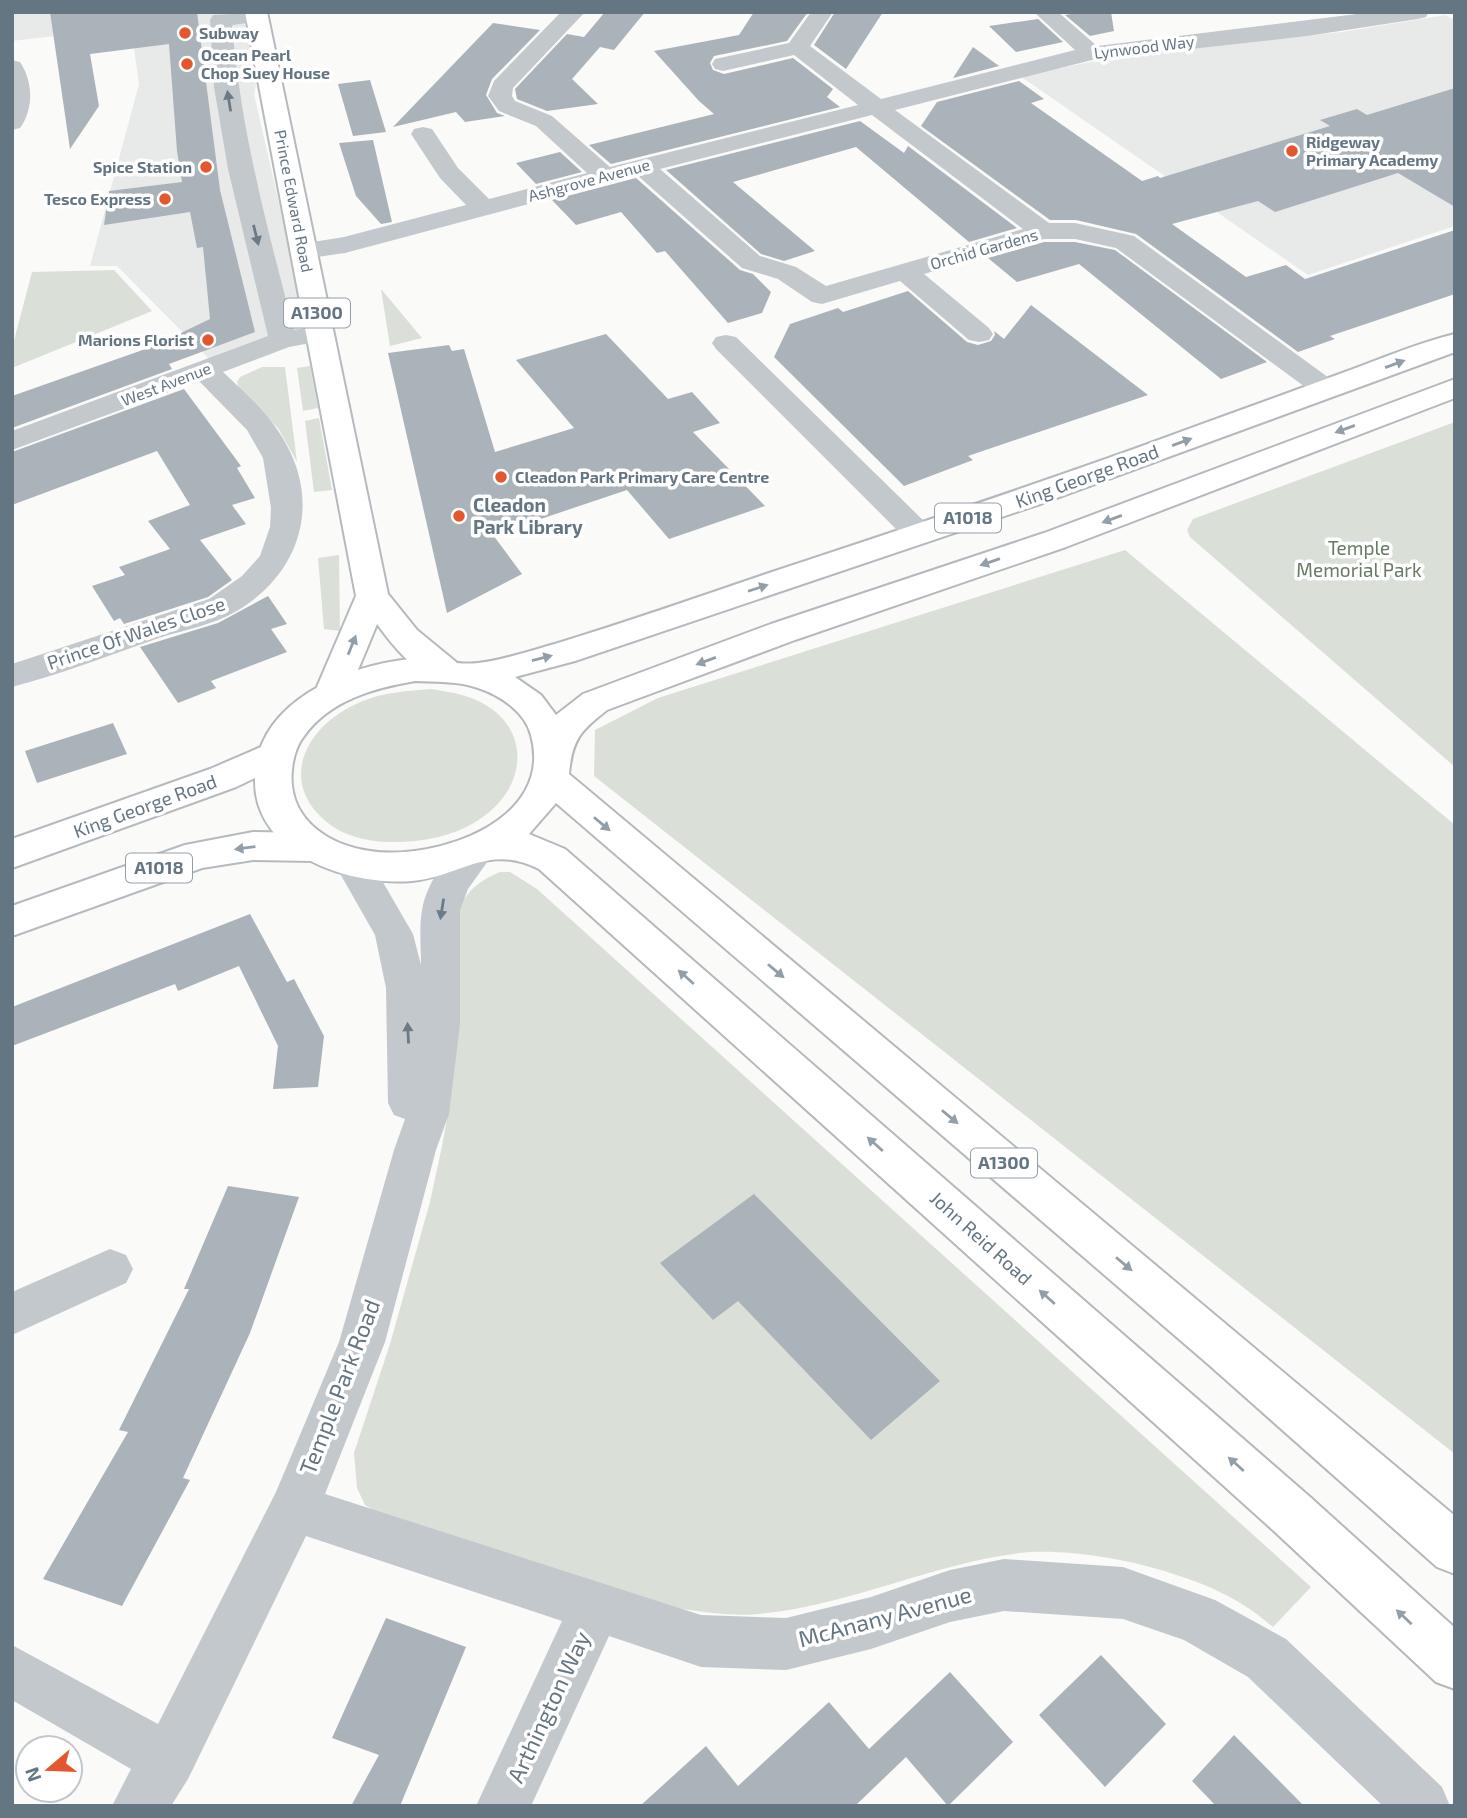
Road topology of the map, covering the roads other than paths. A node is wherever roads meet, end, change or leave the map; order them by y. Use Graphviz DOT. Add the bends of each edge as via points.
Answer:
graph roads {
  1 [pos="822,12"];
  2 [pos="1045,12"];
  3 [pos="1290,12"];
  4 [pos="1419,12"];
  5 [pos="257,14"];
  6 [pos="545,14"];
  7 [pos="572,15"];
  8 [pos="1307,29"];
  9 [pos="799,47"];
  10 [pos="1092,53"];
  11 [pos="723,64"];
  12 [pos="12,67"];
  13 [pos="874,107"];
  14 [pos="12,123"];
  15 [pos="423,134"];
  16 [pos="288,163"];
  17 [pos="642,166"];
  18 [pos="240,169"];
  19 [pos="605,176"];
  20 [pos="482,208"];
  21 [pos="1043,231"];
  22 [pos="303,251"];
  23 [pos="905,272"];
  24 [pos="321,334"];
  25 [pos="979,334"];
  26 [pos="283,340"];
  27 [pos="1455,342"];
  28 [pos="726,344"];
  29 [pos="204,370"];
  30 [pos="1455,388"];
  31 [pos="1325,389"];
  32 [pos="1270,410"];
  33 [pos="12,441"];
  34 [pos="1312,441"];
  35 [pos="919,534"];
  36 [pos="372,596"];
  37 [pos="460,672"];
  38 [pos="12,676"];
  39 [pos="331,694"];
  40 [pos="275,753"];
  41 [pos="552,764"];
  42 [pos="313,847"];
  43 [pos="484,847"];
  44 [pos="12,854"];
  45 [pos="354,863"];
  46 [pos="12,921"];
  47 [pos="415,1150"];
  48 [pos="110,1269"];
  49 [pos="12,1314"];
  50 [pos="294,1508"];
  51 [pos="1455,1549"];
  52 [pos="595,1608"];
  53 [pos="1455,1663"];
  54 [pos="12,1671"];
  55 [pos="169,1760"];
  56 [pos="139,1806"];
  57 [pos="503,1806"];
  58 [pos="1423,1806"];
  1 -- 9 [label="street"];
  2 -- 10 [label="street"];
  3 -- 8 [label="street"];
  4 -- 8 [label="street, Lynwood Way"];
  5 -- 16 [label="main road, Prince Edward Road / A1300"];
  18 -- 5 [label="street, one-way" via="226,87 221,20"];
  6 -- 7 [label="street"];
  7 -- 19 [label="street" via="502,86 500,96 507,106 544,121"];
  8 -- 10 [label="street, Lynwood Way"];
  9 -- 11 [label="street"];
  9 -- 13 [label="street"];
  10 -- 13 [label="street, Lynwood Way"];
  12 -- 14 [label="street" via="20,101"];
  13 -- 17 [label="street, Ashgrove Avenue"];
  13 -- 21 [label="street"];
  15 -- 20 [label="street" via="449,173"];
  16 -- 18 [label="street"];
  16 -- 22 [label="main road, Prince Edward Road / A1300"];
  17 -- 19 [label="street, Ashgrove Avenue"];
  17 -- 23 [label="street, Orchid Gardens" via="751,262 787,273 822,296"];
  18 -- 26 [label="street, one-way"];
  19 -- 20 [label="street, Ashgrove Avenue"];
  20 -- 22 [label="street, Ashgrove Avenue"];
  21 -- 23 [label="street, Orchid Gardens"];
  21 -- 31 [label="street, Orchid Gardens" via="1075,231 1125,242"];
  22 -- 24 [label="main road, Prince Edward Road / A1300"];
  23 -- 25 [label="street"];
  24 -- 26 [label="street, West Avenue"];
  24 -- 36 [label="main road, Prince Edward Road / A1300"];
  26 -- 29 [label="street, West Avenue"];
  31 -- 27 [label="main road, King George Road / A1018, one-way"];
  28 -- 35 [label="street"];
  29 -- 33 [label="street, West Avenue"];
  29 -- 38 [label="street, Prince Of Wales Close" via="263,430 280,461 287,522 276,559 244,592 221,606"];
  30 -- 34 [label="main road, A1018, one-way"];
  31 -- 32 [label="main road, King George Road / A1018"];
  32 -- 34 [label="main road"];
  35 -- 32 [label="main road, King George Road / A1018, one-way"];
  34 -- 41 [label="main road, A1018, one-way" via="1055,540 783,632 595,702 570,720"];
  37 -- 35 [label="main road, King George Road / A1018, one-way" via="563,653"];
  36 -- 37 [label="main road, Prince Edward Road / A1300" via="405,638"];
  39 -- 36 [label="main road, one-way"];
  37 -- 39 [label="main road" via="386,674"];
  37 -- 41 [label="main road" via="504,686 528,702 544,722"];
  39 -- 40 [label="main road" via="288,731"];
  40 -- 42 [label="main road" via="271,788 284,820"];
  40 -- 44 [label="main road, King George Road" via="223,778"];
  41 -- 43 [label="main road" via="539,803"];
  41 -- 51 [label="main road, A1300, one-way"];
  42 -- 45 [label="main road"];
  42 -- 46 [label="main road, A1018, one-way" via="253,846 198,855"];
  43 -- 45 [label="main road" via="425,865"];
  43 -- 47 [label="street, one-way" via="453,880 441,910 440,1024 428,1114"];
  53 -- 43 [label="main road, John Reid Road, one-way" via="1282,1504 552,859 530,848"];
  47 -- 45 [label="street, Temple Park Road, one-way" via="406,988 394,934"];
  47 -- 50 [label="street, Temple Park Road" via="362,1342"];
  48 -- 49 [label="street"];
  50 -- 52 [label="street, McAnany Avenue"];
  50 -- 55 [label="street, Temple Park Road"];
  52 -- 57 [label="street, Arthington Way"];
  52 -- 58 [label="street, McAnany Avenue" via="701,1641 786,1644 1004,1585 1123,1593 1197,1618 1267,1658"];
  54 -- 55 [label="street"];
  55 -- 56 [label="street, Temple Park Road"];
}
